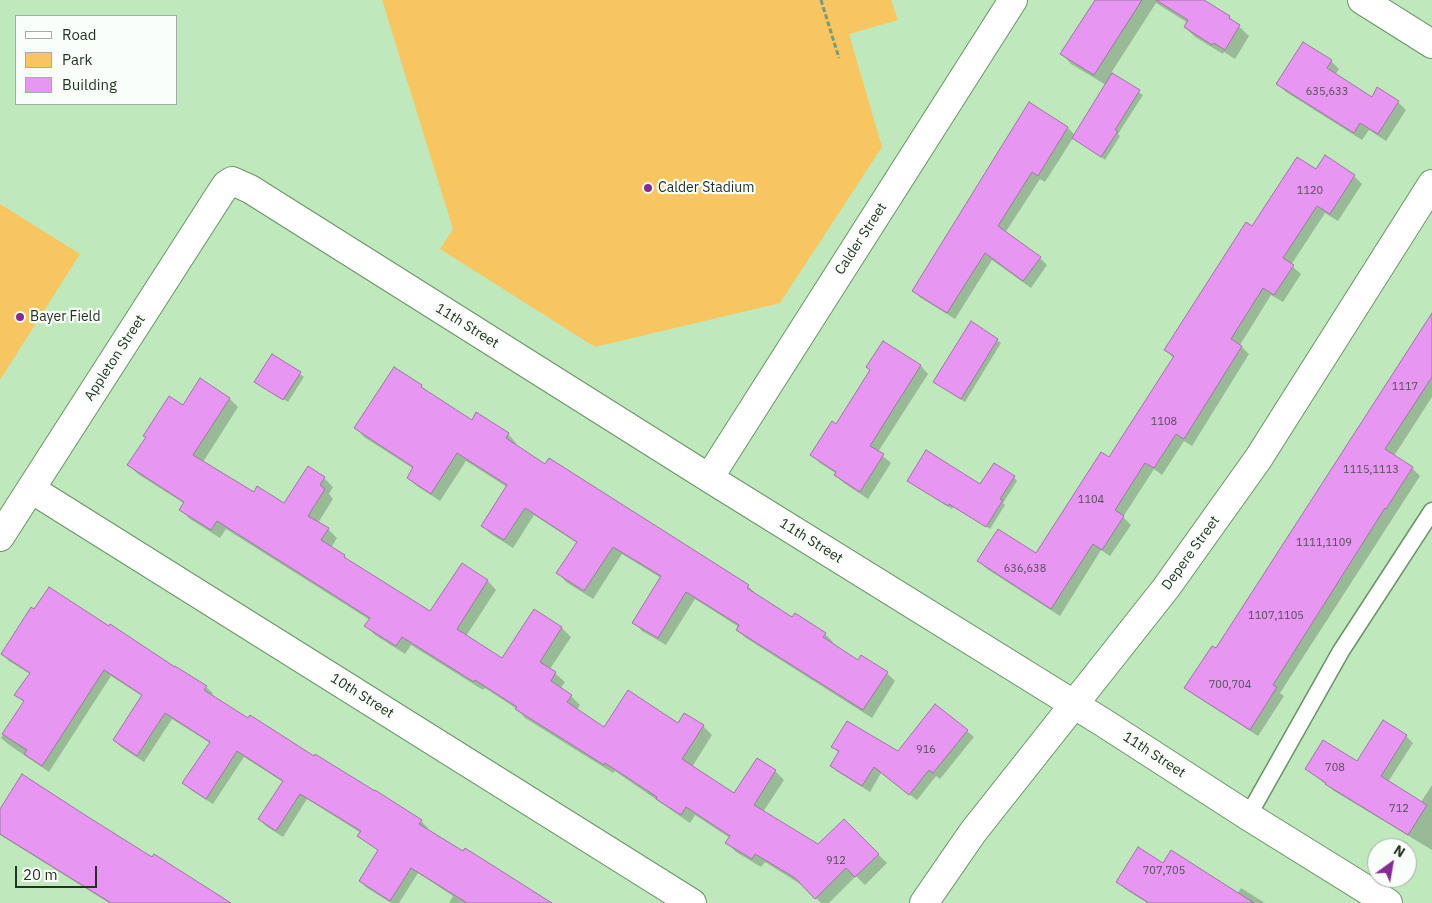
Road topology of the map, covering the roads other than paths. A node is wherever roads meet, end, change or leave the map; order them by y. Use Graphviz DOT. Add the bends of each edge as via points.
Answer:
graph roads {
  1 [pos="1013,0"];
  2 [pos="1362,0"];
  3 [pos="1432,44"];
  4 [pos="232,180"];
  5 [pos="1432,184"];
  6 [pos="709,478"];
  7 [pos="31,489"];
  8 [pos="1432,511"];
  9 [pos="0,537"];
  10 [pos="1074,704"];
  11 [pos="1248,816"];
  12 [pos="692,903"];
  13 [pos="924,903"];
  14 [pos="1388,903"];
  1 -- 6 [label="street, Calder Street"];
  2 -- 3 [label="street"];
  4 -- 6 [label="street, 11th Street"];
  4 -- 7 [label="street, Appleton Street"];
  5 -- 10 [label="street, Depere Street" via="1258,459 1166,588"];
  6 -- 10 [label="street, 11th Street"];
  7 -- 9 [label="street, Appleton Street"];
  7 -- 12 [label="street, 10th Street"];
  8 -- 11 [label="lane" via="1341,651"];
  10 -- 11 [label="street, 11th Street"];
  10 -- 13 [label="street, Depere Street" via="973,832"];
  11 -- 14 [label="street, 11th Street"];
}
